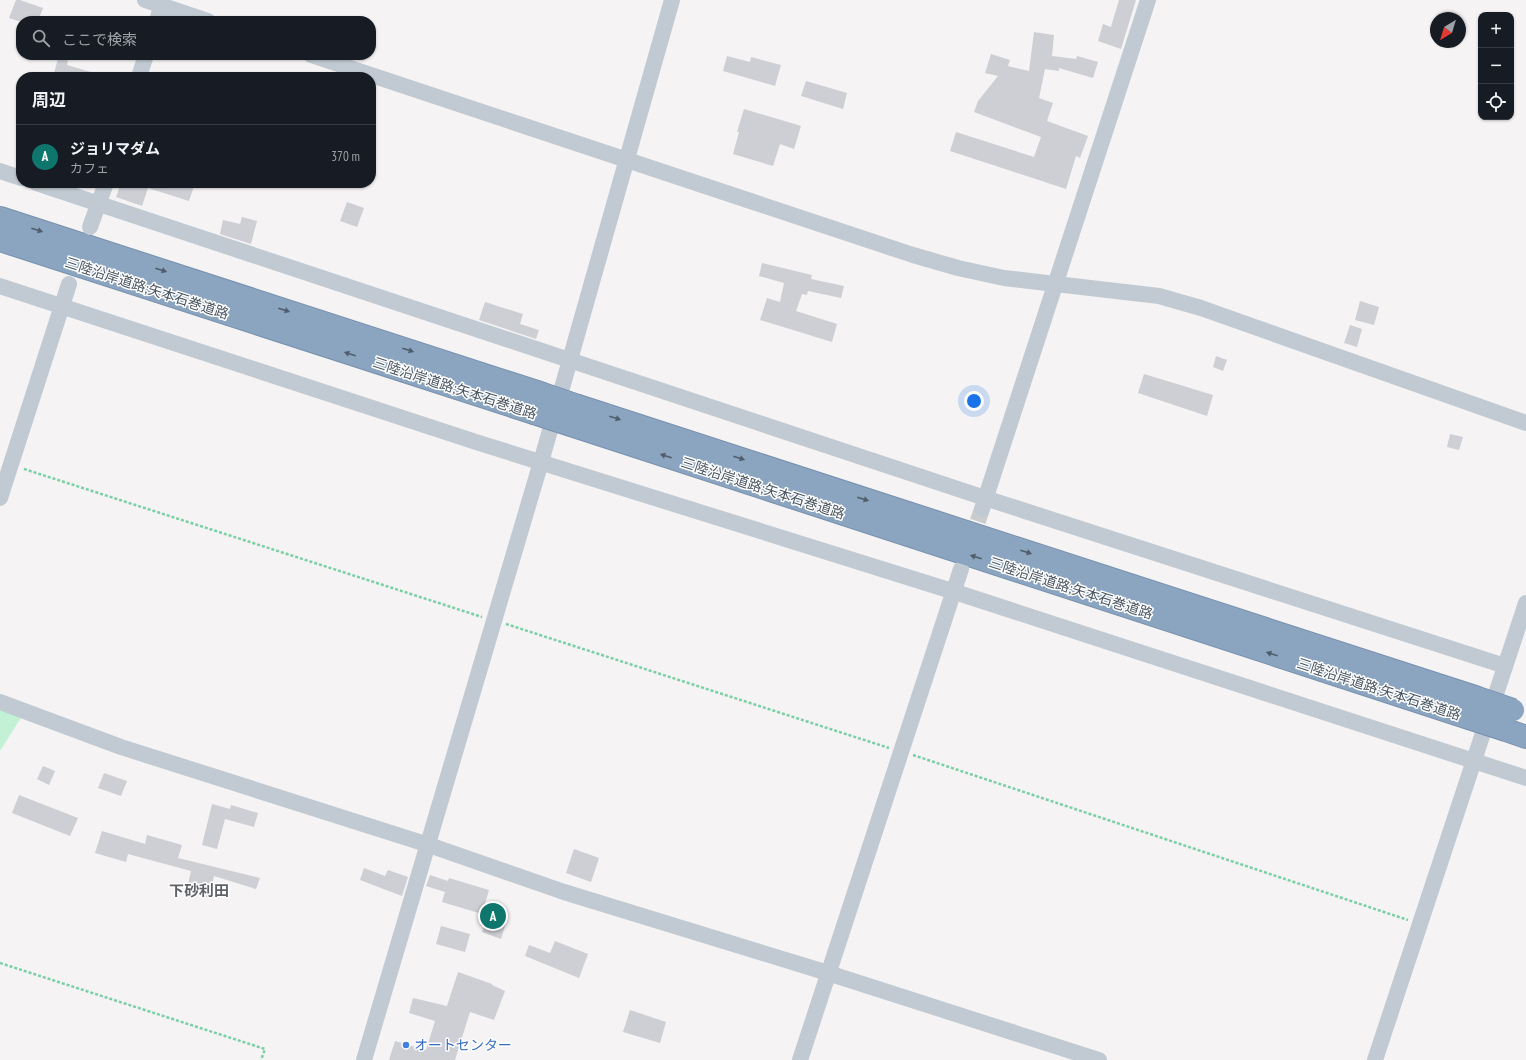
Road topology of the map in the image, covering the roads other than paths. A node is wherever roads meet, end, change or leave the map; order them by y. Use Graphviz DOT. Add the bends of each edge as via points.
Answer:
graph roads {
  1 [pos="145,0"];
  2 [pos="672,0"];
  3 [pos="1148,0"];
  4 [pos="163,3"];
  5 [pos="159,16"];
  6 [pos="196,16"];
  7 [pos="144,60"];
  8 [pos="326,60"];
  9 [pos="141,72"];
  10 [pos="363,72"];
  11 [pos="376,76"];
  12 [pos="627,159"];
  13 [pos="0,171"];
  14 [pos="16,176"];
  15 [pos="52,188"];
  16 [pos="104,188"];
  17 [pos="99,203"];
  18 [pos="0,218"];
  19 [pos="90,227"];
  20 [pos="0,240"];
  21 [pos="1056,283"];
  22 [pos="69,284"];
  23 [pos="0,286"];
  24 [pos="62,305"];
  25 [pos="570,360"];
  26 [pos="537,404"];
  27 [pos="574,416"];
  28 [pos="1526,422"];
  29 [pos="541,462"];
  30 [pos="0,498"];
  31 [pos="983,504"];
  32 [pos="961,569"];
  33 [pos="955,592"];
  34 [pos="1526,603"];
  35 [pos="1505,666"];
  36 [pos="0,702"];
  37 [pos="1518,722"];
  38 [pos="1474,761"];
  39 [pos="1526,778"];
  40 [pos="429,845"];
  41 [pos="828,973"];
  42 [pos="364,1060"];
  43 [pos="800,1060"];
  44 [pos="1099,1060"];
  45 [pos="1375,1060"];
  1 -- 4 [label="street"];
  2 -- 12 [label="street"];
  3 -- 21 [label="street"];
  4 -- 5 [label="street"];
  4 -- 6 [label="street"];
  7 -- 9 [label="street"];
  8 -- 10 [label="street"];
  11 -- 12 [label="street"];
  12 -- 21 [label="street" via="913,255 1004,278"];
  12 -- 25 [label="street"];
  13 -- 14 [label="street"];
  15 -- 17 [label="street"];
  16 -- 17 [label="street"];
  17 -- 19 [label="street"];
  17 -- 25 [label="street"];
  18 -- 26 [label="highway, 三陸沿岸道路;矢本石巻道路, one-way"];
  26 -- 20 [label="highway, 三陸沿岸道路;矢本石巻道路, one-way"];
  21 -- 28 [label="street" via="1159,296 1201,308"];
  21 -- 31 [label="street"];
  22 -- 24 [label="street"];
  23 -- 24 [label="street"];
  24 -- 29 [label="street"];
  24 -- 30 [label="street"];
  25 -- 29 [label="street"];
  25 -- 31 [label="street"];
  26 -- 27 [label="highway, 三陸沿岸道路;矢本石巻道路, bridge"];
  27 -- 37 [label="highway, 三陸沿岸道路;矢本石巻道路, one-way, bridge" via="1475,697"];
  37 -- 27 [label="highway, 三陸沿岸道路;矢本石巻道路, one-way, bridge" via="1469,718"];
  29 -- 33 [label="street"];
  29 -- 40 [label="street"];
  31 -- 35 [label="street"];
  32 -- 33 [label="street"];
  33 -- 38 [label="street"];
  33 -- 41 [label="street"];
  34 -- 35 [label="street"];
  35 -- 38 [label="street"];
  36 -- 40 [label="street" via="121,747"];
  38 -- 39 [label="street"];
  38 -- 45 [label="street"];
  40 -- 41 [label="street" via="564,892"];
  40 -- 42 [label="street"];
  41 -- 43 [label="street"];
  41 -- 44 [label="street"];
}
